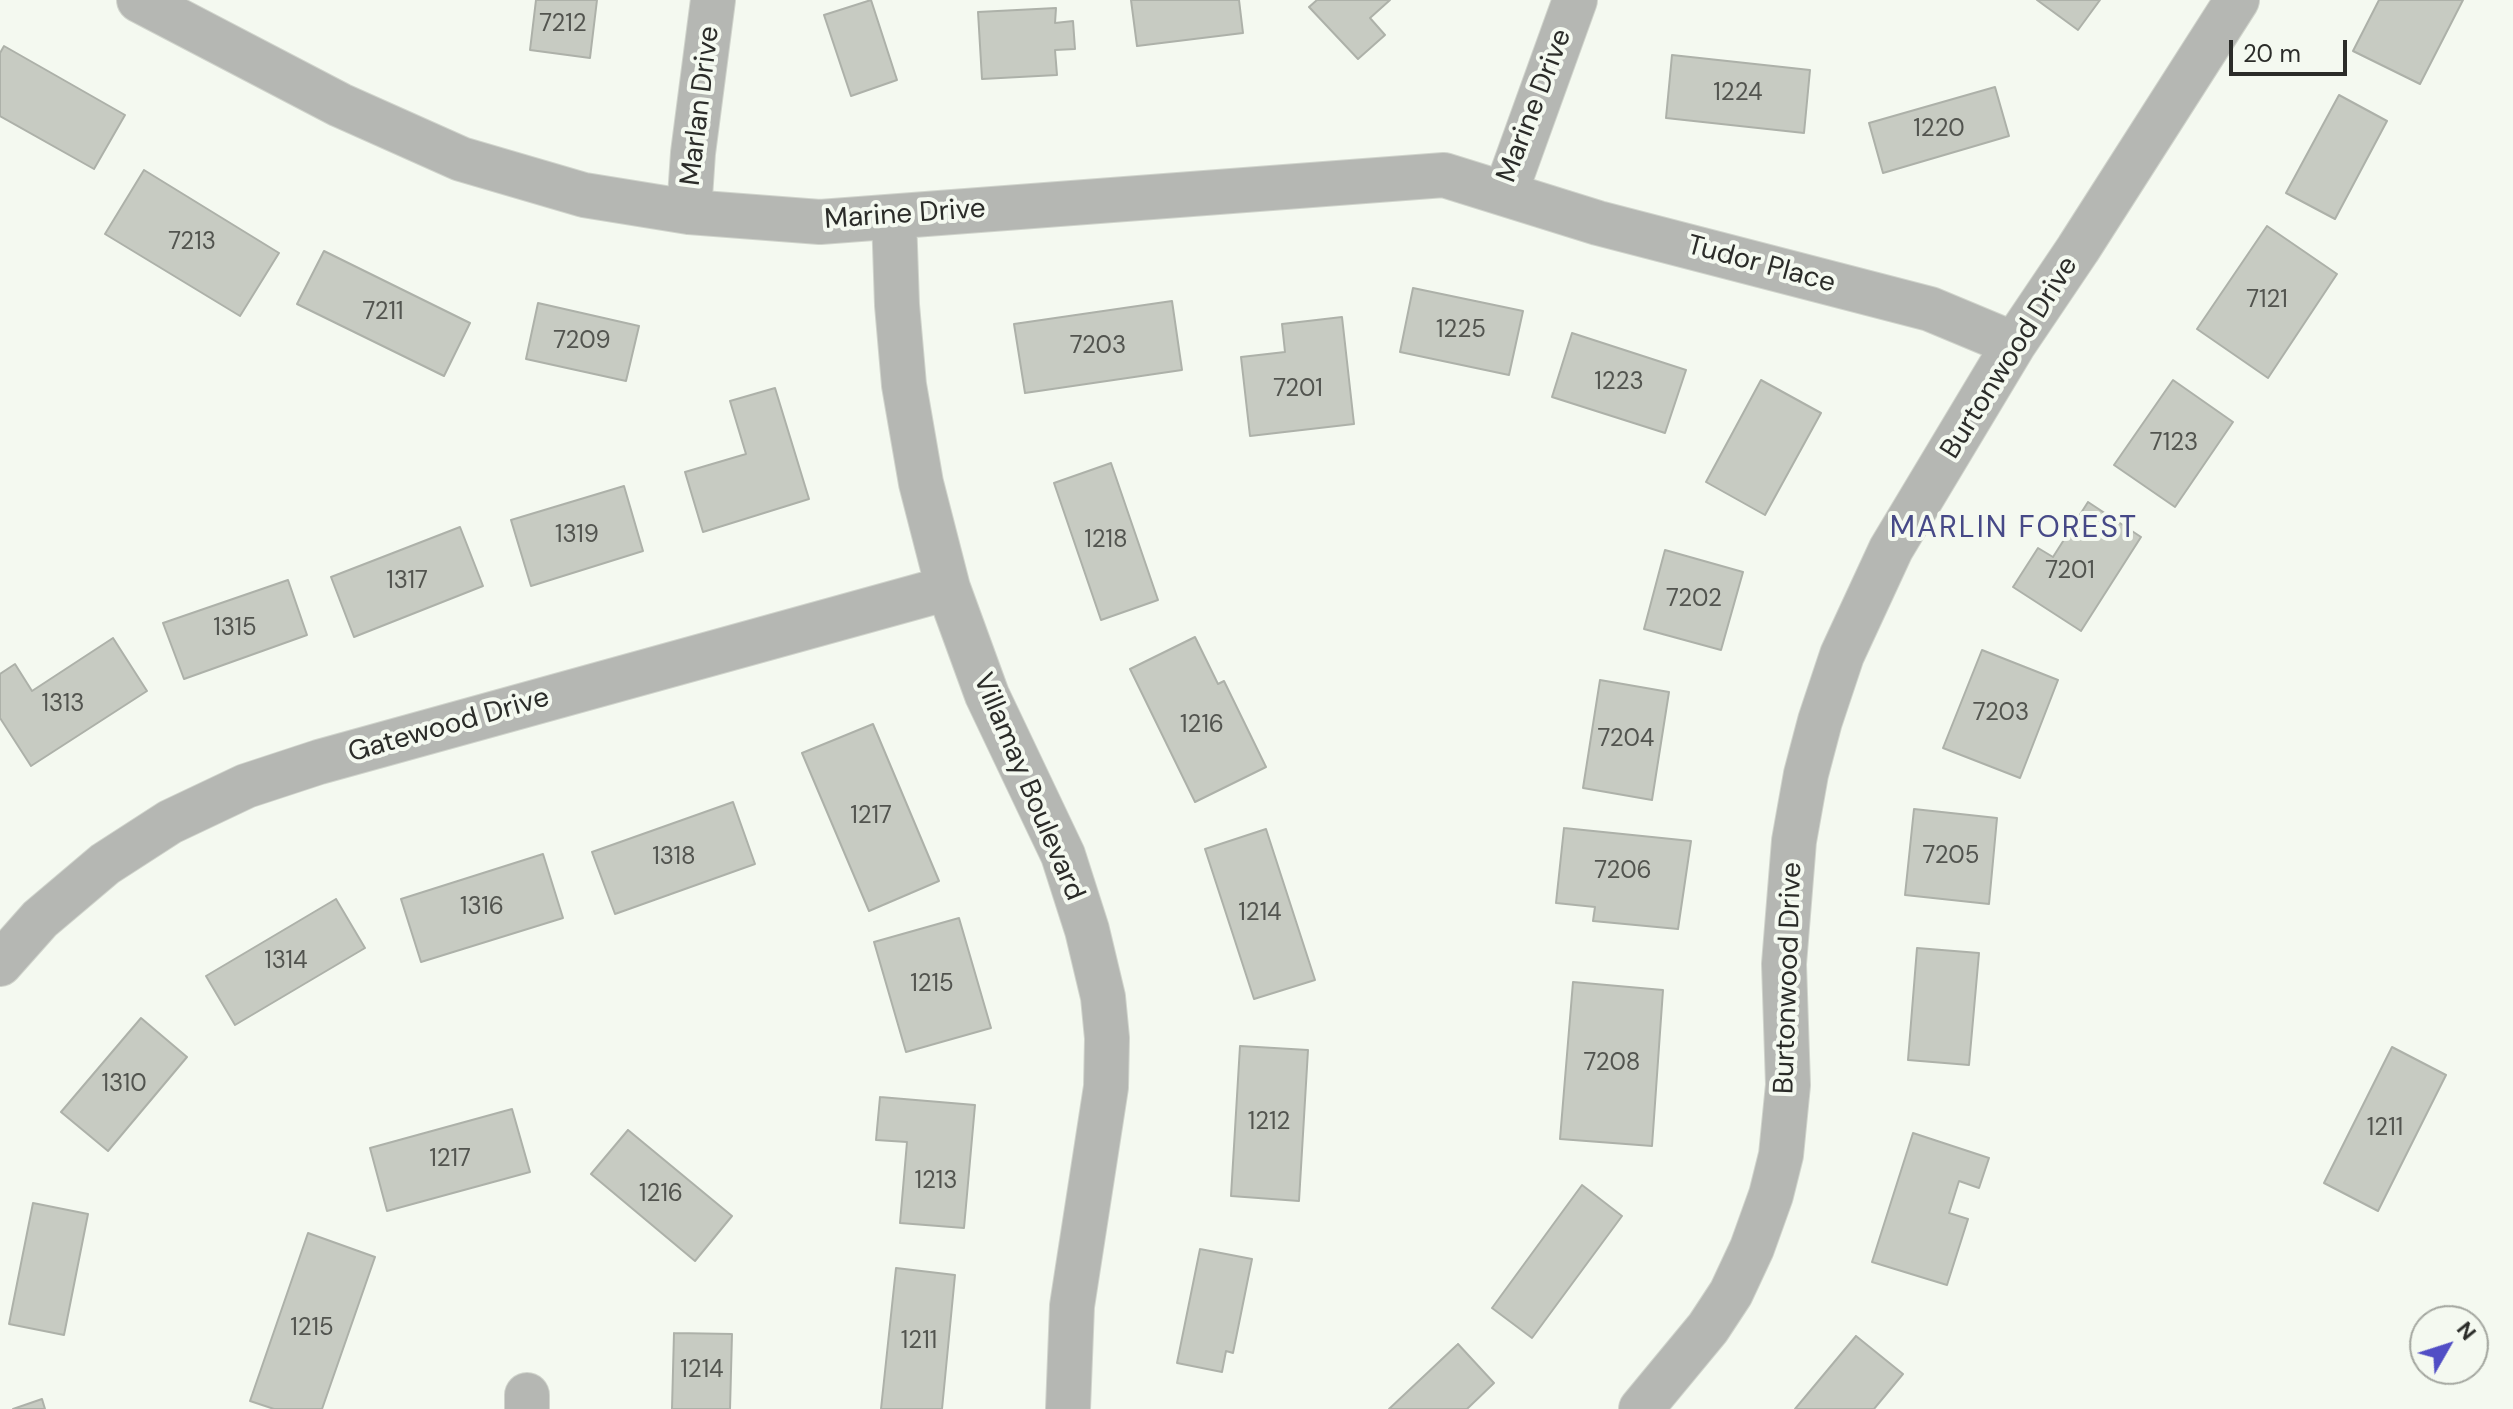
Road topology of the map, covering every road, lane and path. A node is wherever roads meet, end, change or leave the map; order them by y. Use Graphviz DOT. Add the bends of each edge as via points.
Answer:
graph roads {
  1 [pos="139,0"];
  2 [pos="713,0"];
  3 [pos="1575,0"];
  4 [pos="2237,0"];
  5 [pos="1505,194"];
  6 [pos="689,212"];
  7 [pos="894,217"];
  8 [pos="2014,344"];
  9 [pos="948,588"];
  10 [pos="0,964"];
  11 [pos="1068,1409"];
  12 [pos="1641,1409"];
  1 -- 6 [label="street, Marine Drive" via="340,105 461,159 584,195"];
  2 -- 6 [label="street, Marlan Drive"];
  3 -- 5 [label="street, Marine Drive"];
  4 -- 8 [label="street, Burtonwood Drive"];
  5 -- 7 [label="street, Marine Drive" via="1424,174"];
  5 -- 8 [label="street, Tudor Place" via="1930,309"];
  6 -- 7 [label="street, Marine Drive" via="820,222"];
  7 -- 9 [label="street, Villamay Boulevard" via="904,385 921,483"];
  8 -- 12 [label="street, Burtonwood Drive" via="1891,549 1842,655 1816,734 1794,841 1784,964 1788,1085 1771,1195 1731,1293"];
  9 -- 10 [label="street, Gatewood Drive" via="246,786 170,822 105,864 40,919"];
  9 -- 11 [label="street, Villamay Boulevard" via="987,695 1063,855 1103,997 1106,1087 1072,1306"];
}
